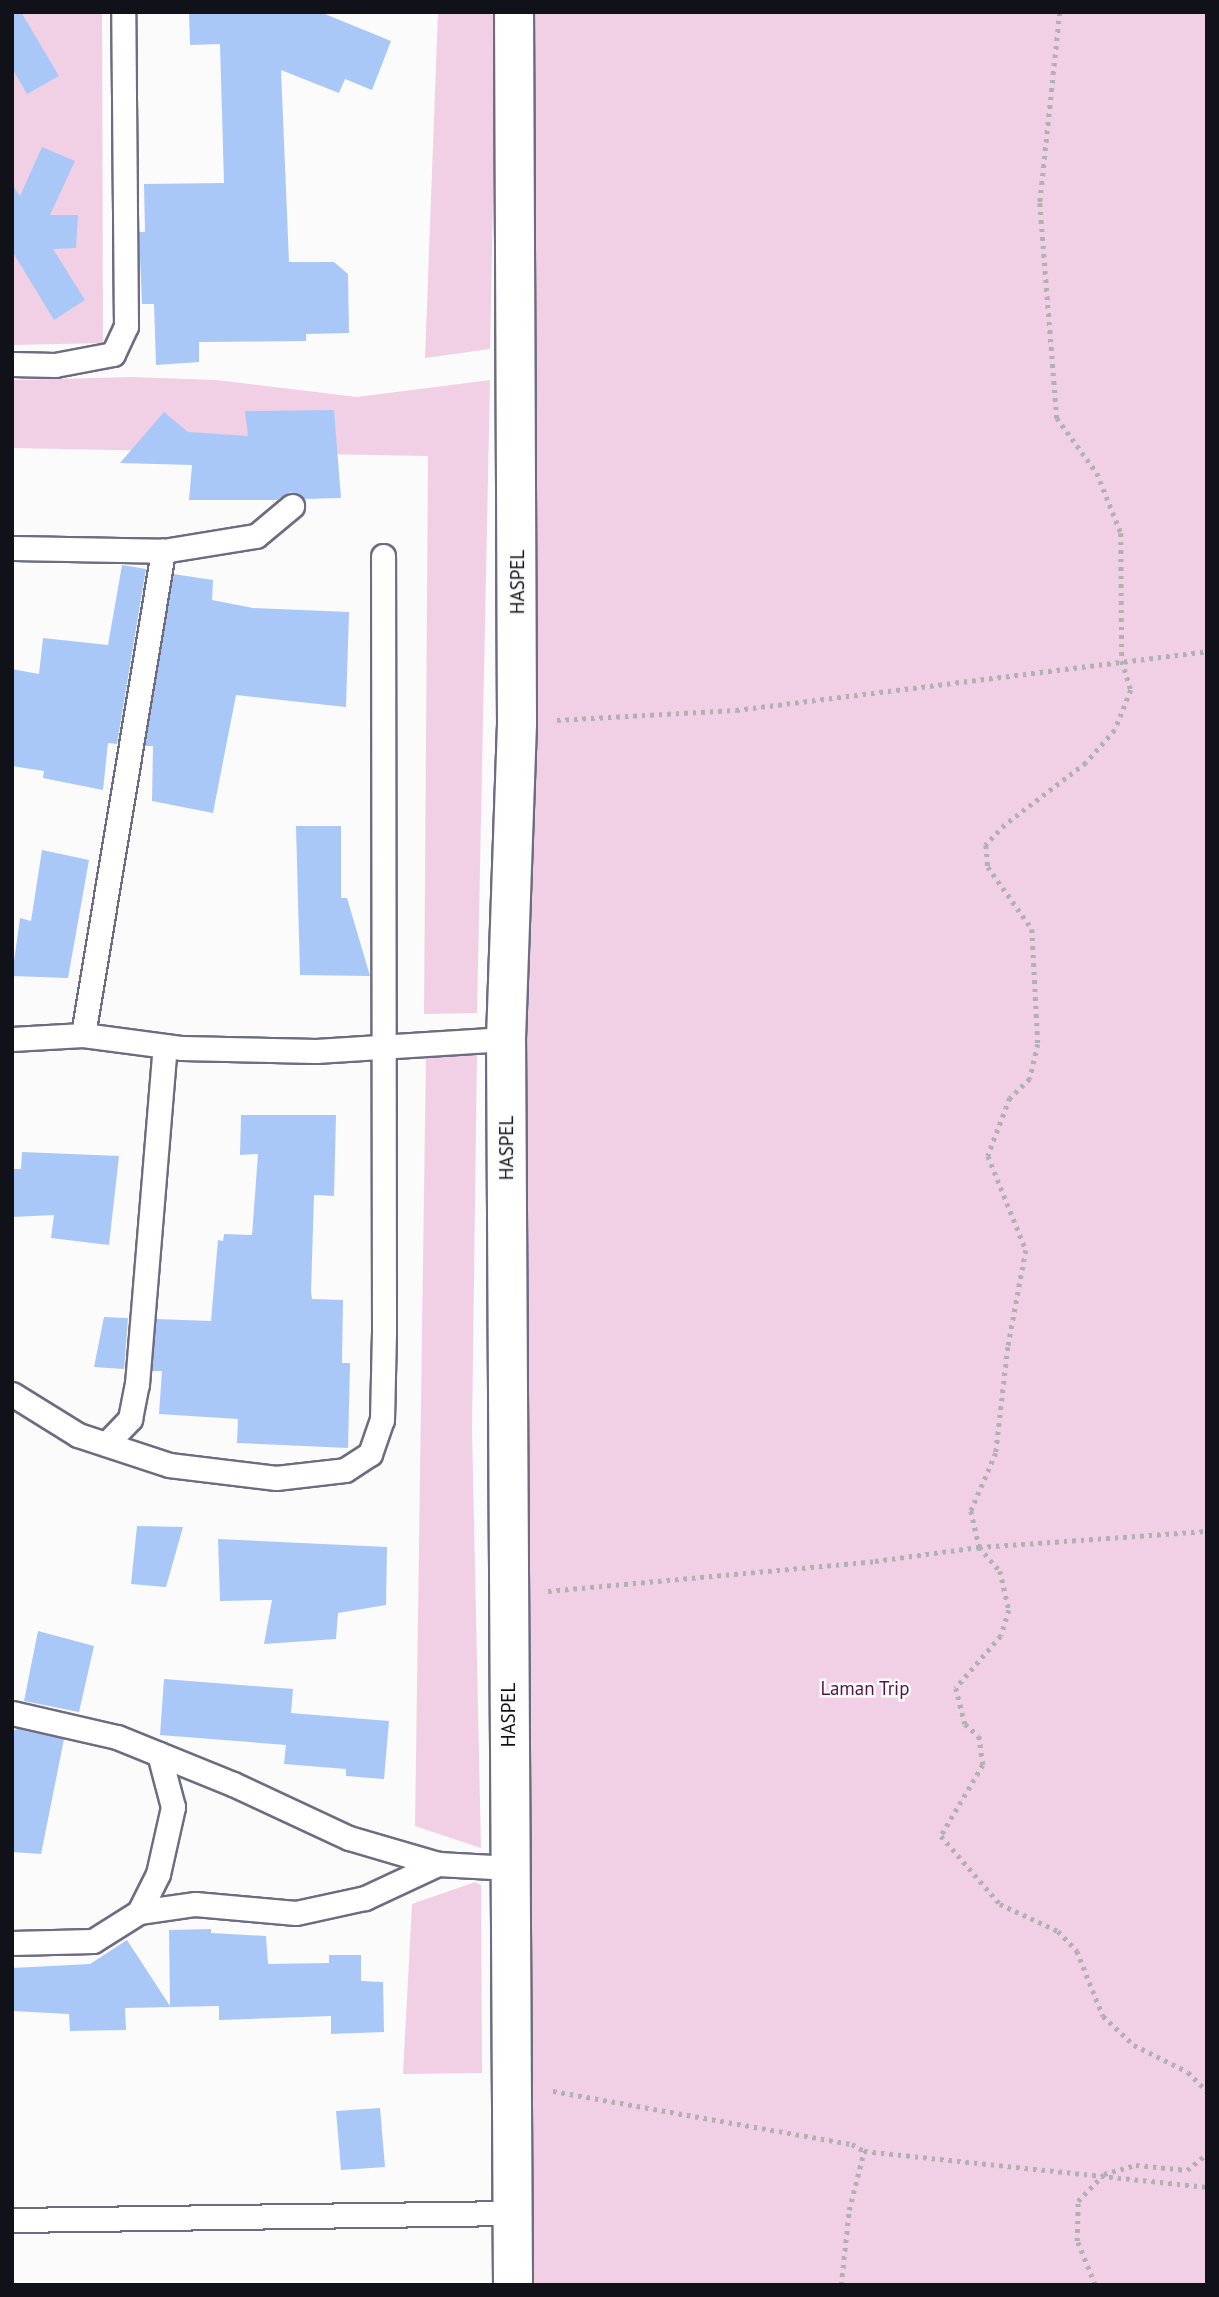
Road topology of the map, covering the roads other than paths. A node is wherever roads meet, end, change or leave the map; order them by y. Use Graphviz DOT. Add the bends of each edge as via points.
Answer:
graph roads {
  1 [pos="123,12"];
  2 [pos="514,12"];
  3 [pos="12,364"];
  4 [pos="292,506"];
  5 [pos="12,548"];
  6 [pos="163,551"];
  7 [pos="383,556"];
  8 [pos="83,1035"];
  9 [pos="12,1039"];
  10 [pos="506,1039"];
  11 [pos="385,1045"];
  12 [pos="165,1046"];
  13 [pos="12,1394"];
  14 [pos="106,1444"];
  15 [pos="12,1713"];
  16 [pos="159,1754"];
  17 [pos="438,1864"];
  18 [pos="510,1868"];
  19 [pos="139,1912"];
  20 [pos="12,1943"];
  21 [pos="513,2213"];
  22 [pos="12,2220"];
  23 [pos="513,2285"];
  1 -- 3 [label="lane" via="127,326 113,354 55,365"];
  2 -- 10 [label="street, HASPEL" via="517,723"];
  4 -- 6 [label="lane" via="256,536"];
  5 -- 6 [label="lane"];
  6 -- 8 [label="lane"];
  7 -- 11 [label="lane"];
  8 -- 9 [label="lane"];
  8 -- 12 [label="lane"];
  10 -- 11 [label="lane"];
  10 -- 18 [label="street, HASPEL"];
  11 -- 12 [label="lane" via="316,1051"];
  11 -- 14 [label="lane" via="382,1420 370,1454 345,1470 276,1478 169,1465"];
  12 -- 14 [label="lane" via="138,1384 130,1419"];
  13 -- 14 [label="lane" via="78,1435"];
  15 -- 16 [label="lane" via="117,1737"];
  16 -- 17 [label="lane" via="349,1838"];
  16 -- 19 [label="lane" via="173,1807 158,1874"];
  17 -- 18 [label="lane"];
  17 -- 19 [label="lane" via="365,1898 296,1913 195,1904"];
  18 -- 21 [label="street, HASPEL"];
  19 -- 20 [label="lane" via="93,1941"];
  21 -- 22 [label="lane"];
  21 -- 23 [label="street, HASPEL"];
}
